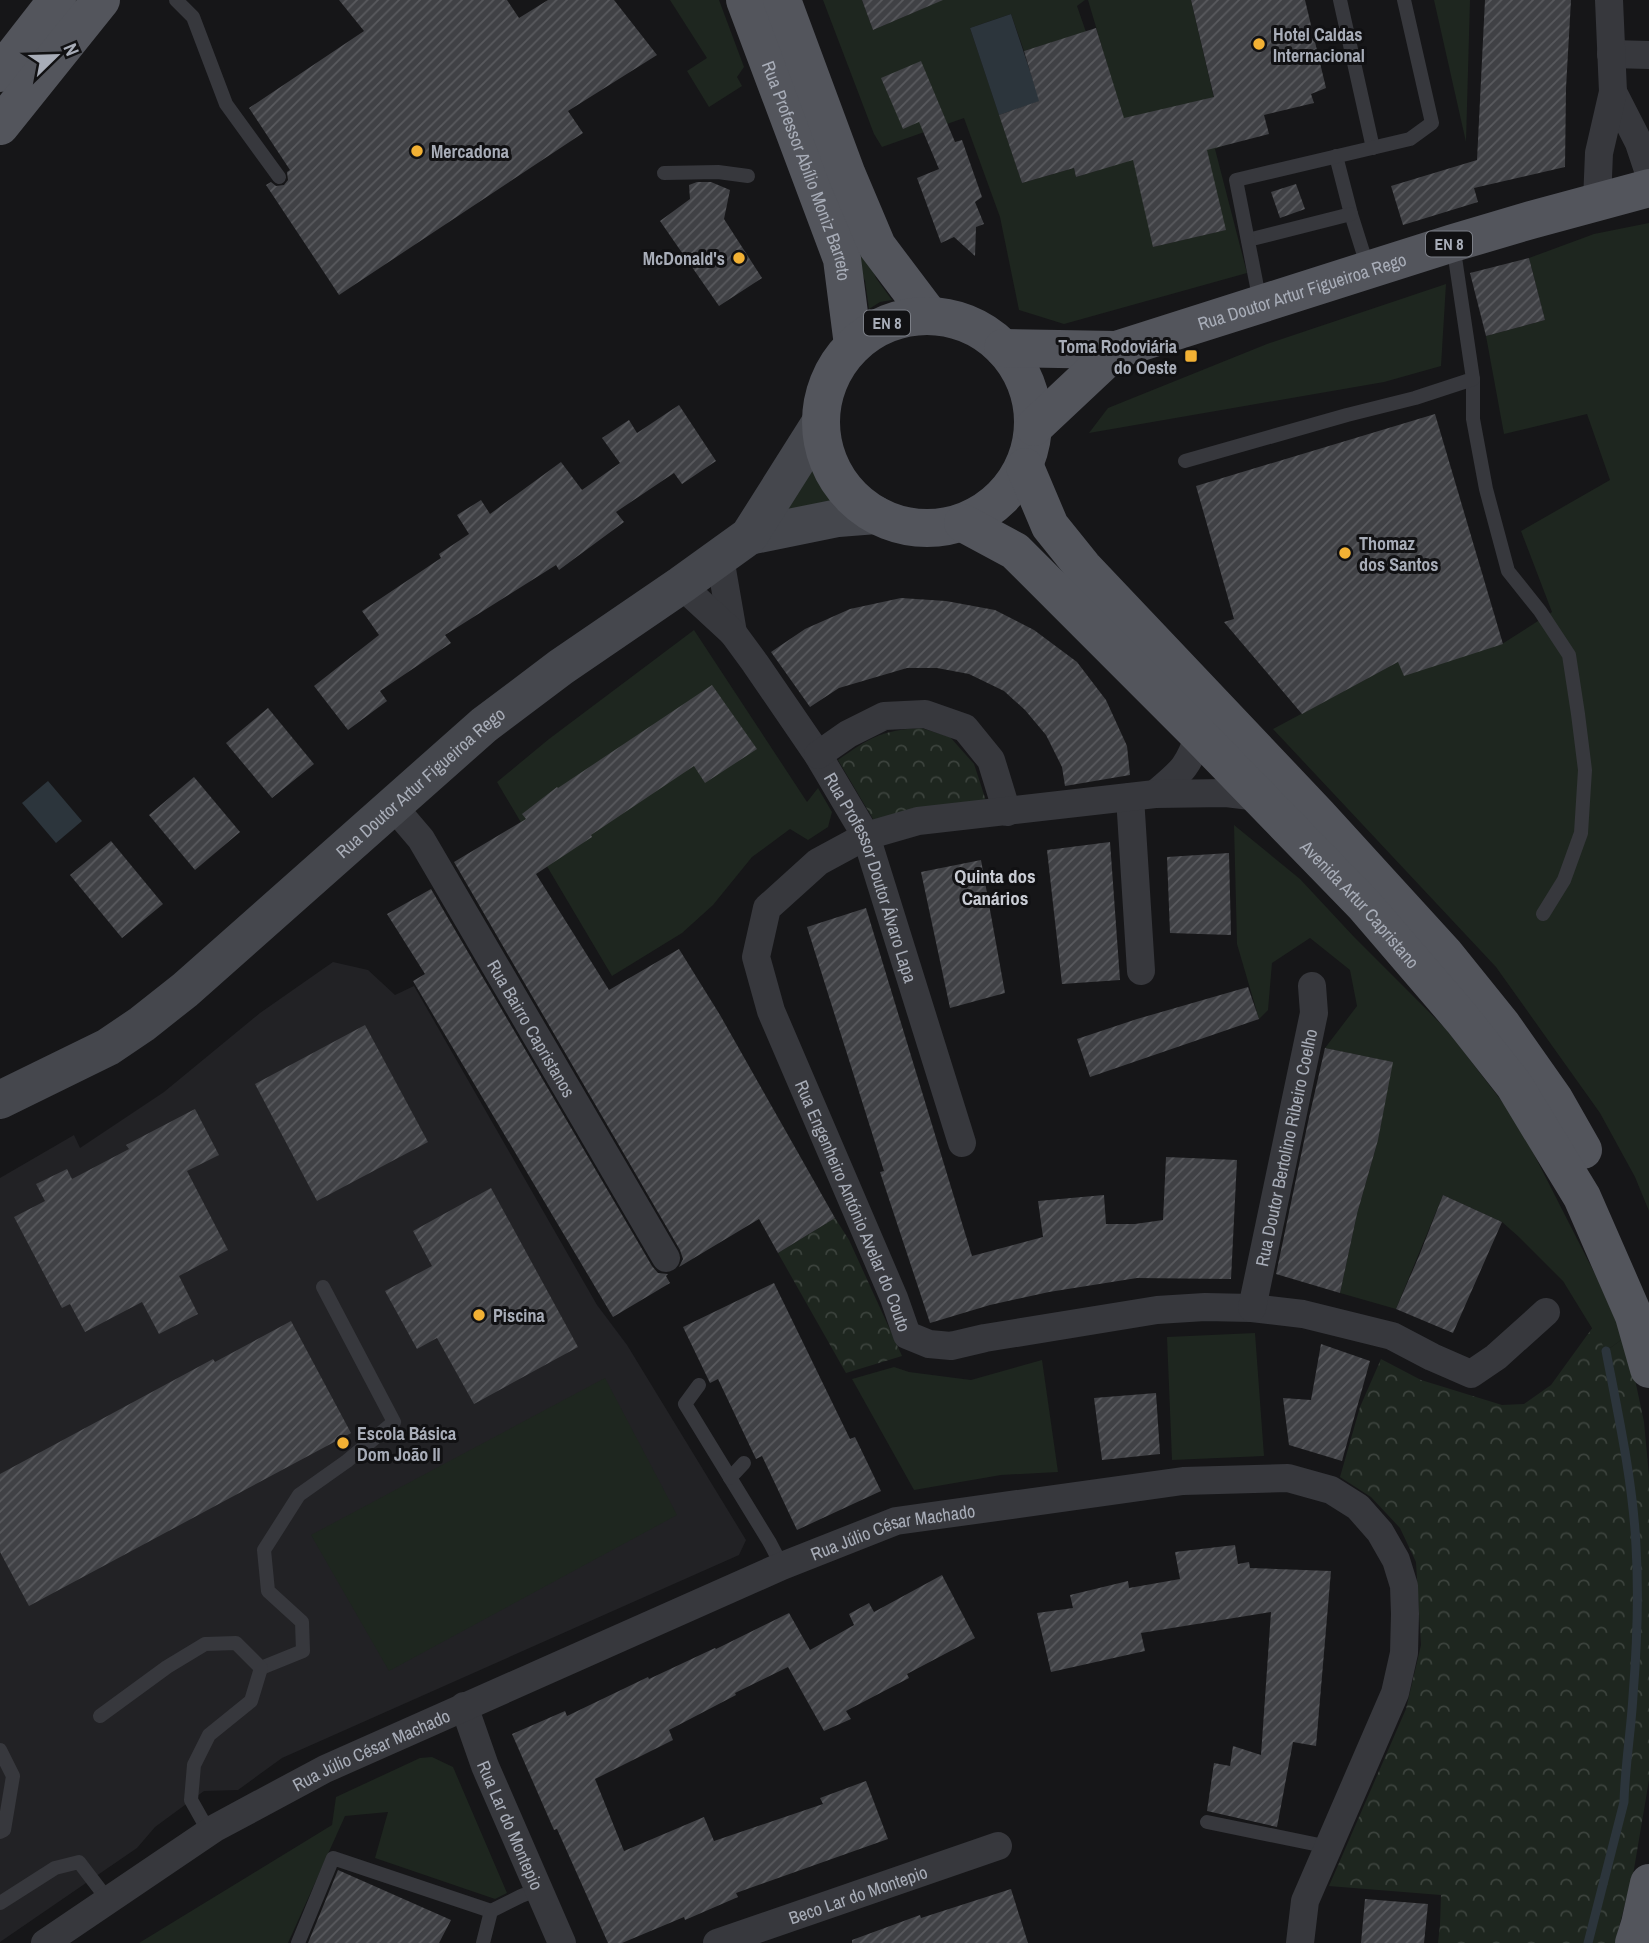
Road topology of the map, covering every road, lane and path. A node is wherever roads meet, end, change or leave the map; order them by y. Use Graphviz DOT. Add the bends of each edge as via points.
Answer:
graph roads {
  1 [pos="57,0"];
  2 [pos="101,0"];
  3 [pos="176,0"];
  4 [pos="744,0"];
  5 [pos="782,0"];
  6 [pos="1340,0"];
  7 [pos="1404,0"];
  8 [pos="1609,0"];
  9 [pos="1611,54"];
  10 [pos="1649,55"];
  11 [pos="0,73"];
  12 [pos="1613,92"];
  13 [pos="0,126"];
  14 [pos="1373,148"];
  15 [pos="1336,156"];
  16 [pos="664,173"];
  17 [pos="1649,173"];
  18 [pos="748,176"];
  19 [pos="278,177"];
  20 [pos="1649,188"];
  21 [pos="1597,201"];
  22 [pos="1351,214"];
  23 [pos="1248,240"];
  24 [pos="1453,243"];
  25 [pos="1368,270"];
  26 [pos="1260,304"];
  27 [pos="929,315"];
  28 [pos="853,345"];
  29 [pos="1003,348"];
  30 [pos="1116,350"];
  31 [pos="1473,379"];
  32 [pos="821,422"];
  33 [pos="1034,428"];
  34 [pos="1185,461"];
  35 [pos="1025,467"];
  36 [pos="876,515"];
  37 [pos="963,523"];
  38 [pos="735,547"];
  39 [pos="681,586"];
  40 [pos="733,634"];
  41 [pos="1199,735"];
  42 [pos="818,755"];
  43 [pos="1143,795"];
  44 [pos="1259,797"];
  45 [pos="392,805"];
  46 [pos="1007,811"];
  47 [pos="866,836"];
  48 [pos="1543,914"];
  49 [pos="1141,971"];
  50 [pos="1312,986"];
  51 [pos="108,1047"];
  52 [pos="0,1100"];
  53 [pos="0,1128"];
  54 [pos="962,1143"];
  55 [pos="666,1258"];
  56 [pos="323,1287"];
  57 [pos="1649,1292"];
  58 [pos="1252,1308"];
  59 [pos="1546,1312"];
  60 [pos="1649,1369"];
  61 [pos="699,1385"];
  62 [pos="744,1463"];
  63 [pos="730,1478"];
  64 [pos="782,1566"];
  65 [pos="261,1668"];
  66 [pos="464,1706"];
  67 [pos="100,1716"];
  68 [pos="0,1750"];
  69 [pos="1207,1822"];
  70 [pos="0,1832"];
  71 [pos="209,1832"];
  72 [pos="998,1846"];
  73 [pos="1329,1847"];
  74 [pos="1649,1883"];
  75 [pos="539,1889"];
  76 [pos="108,1900"];
  77 [pos="0,1903"];
  78 [pos="491,1911"];
  79 [pos="45,1943"];
  80 [pos="298,1943"];
  81 [pos="483,1943"];
  82 [pos="562,1943"];
  83 [pos="717,1943"];
  84 [pos="1300,1943"];
  85 [pos="1634,1943"];
  1 -- 11 [label="main road"];
  2 -- 13 [label="main road"];
  3 -- 19 [label="lane" via="193,17 226,104"];
  4 -- 28 [label="main road, Rua Professor Abílio Moniz Barreto" via="842,259"];
  5 -- 27 [label="main road, Rua Professor Abílio Moniz Barreto" via="877,246"];
  6 -- 14 [label="lane"];
  7 -- 14 [label="lane" via="1432,124 1410,139"];
  8 -- 9 [label="street"];
  9 -- 10 [label="street"];
  9 -- 12 [label="street"];
  12 -- 17 [label="street"];
  12 -- 21 [label="street" via="1599,153"];
  14 -- 15 [label="lane"];
  15 -- 22 [label="lane"];
  15 -- 23 [label="lane" via="1236,180"];
  16 -- 18 [label="lane"];
  20 -- 21 [label="main road, Rua Doutor Artur Figueiroa Rego / EN 8"];
  21 -- 24 [label="main road, Rua Doutor Artur Figueiroa Rego / EN 8"];
  22 -- 23 [label="lane"];
  22 -- 25 [label="lane"];
  23 -- 26 [label="lane"];
  24 -- 25 [label="main road, Rua Doutor Artur Figueiroa Rego / EN 8"];
  24 -- 31 [label="lane"];
  25 -- 26 [label="main road, Rua Doutor Artur Figueiroa Rego / EN 8"];
  26 -- 30 [label="main road, Rua Doutor Artur Figueiroa Rego / EN 8"];
  27 -- 28 [label="main road, EN 8" via="888,323"];
  27 -- 29 [label="main road, EN 8" via="969,324"];
  28 -- 32 [label="main road, EN 8" via="829,380"];
  29 -- 30 [label="main road, Rua Doutor Artur Figueiroa Rego / EN 8"];
  29 -- 33 [label="main road, EN 8" via="1026,383"];
  30 -- 33 [label="main road, Rua Doutor Artur Figueiroa Rego / EN 8"];
  31 -- 34 [label="lane"];
  31 -- 48 [label="lane" via="1473,419 1508,571 1569,655 1578,714 1585,770 1581,833 1564,880"];
  32 -- 36 [label="main road, EN 8" via="822,441 836,476 860,505"];
  32 -- 38 [label="main road, Rua Doutor Artur Figueiroa Rego / EN 8"];
  33 -- 35 [label="main road, EN 8"];
  35 -- 37 [label="main road, EN 8" via="996,504"];
  35 -- 57 [label="main road, Avenida Artur Capristano" via="1050,526 1083,567 1318,815 1444,953 1502,1025 1554,1099 1597,1175"];
  36 -- 37 [label="main road, EN 8" via="919,528"];
  36 -- 38 [label="main road, Rua Doutor Artur Figueiroa Rego / EN 8" via="838,518"];
  37 -- 41 [label="main road, Avenida Artur Capristano" via="1015,551"];
  38 -- 39 [label="main road, Rua Doutor Artur Figueiroa Rego / EN 8"];
  38 -- 40 [label="street"];
  39 -- 40 [label="street"];
  39 -- 45 [label="main road, Rua Doutor Artur Figueiroa Rego / EN 8" via="526,692"];
  40 -- 42 [label="street, Rua Professor Doutor Álvaro Lapa"];
  41 -- 43 [label="street" via="1184,769"];
  41 -- 44 [label="main road, Avenida Artur Capristano"];
  42 -- 46 [label="street" via="884,716 925,714 965,728 991,760"];
  42 -- 47 [label="street, Rua Professor Doutor Álvaro Lapa"];
  43 -- 44 [label="street, Rua Engenheiro António Avelar do Couto"];
  43 -- 46 [label="street, Rua Engenheiro António Avelar do Couto"];
  43 -- 49 [label="street"];
  44 -- 60 [label="main road, Avenida Artur Capristano" via="1364,906 1514,1085 1582,1197 1634,1316"];
  45 -- 51 [label="main road, Rua Doutor Artur Figueiroa Rego / EN 8" via="185,990"];
  45 -- 55 [label="street, Rua Bairro Capristanos" via="421,839"];
  46 -- 47 [label="street, Rua Engenheiro António Avelar do Couto" via="918,821"];
  47 -- 54 [label="street, Rua Professor Doutor Álvaro Lapa"];
  47 -- 58 [label="street, Rua Engenheiro António Avelar do Couto" via="818,862 767,908 756,957 771,1011 907,1335 929,1345 951,1346 1157,1310"];
  50 -- 58 [label="street, Rua Doutor Bertolino Ribeiro Coelho" via="1314,1013"];
  51 -- 52 [label="main road, Rua Doutor Artur Figueiroa Rego / EN 8"];
  51 -- 53 [label="main road, Rua Doutor Artur Figueiroa Rego / EN 8" via="66,1091"];
  56 -- 65 [label="lane" via="394,1422 299,1496 264,1550 268,1591 302,1622 303,1651"];
  58 -- 59 [label="street, Rua Engenheiro António Avelar do Couto" via="1303,1314 1392,1336 1471,1374"];
  61 -- 63 [label="lane" via="685,1404"];
  62 -- 63 [label="lane"];
  63 -- 64 [label="lane"];
  64 -- 66 [label="street, Rua Júlio César Machado"];
  64 -- 73 [label="street, Rua Júlio César Machado" via="896,1521 1183,1481 1288,1478 1331,1490 1358,1507 1380,1532 1404,1586 1405,1614 1404,1653 1395,1693"];
  65 -- 67 [label="lane" via="236,1643 205,1644"];
  65 -- 71 [label="lane" via="251,1701 209,1735 194,1765 191,1800"];
  66 -- 71 [label="street, Rua Júlio César Machado" via="325,1769"];
  66 -- 75 [label="street, Rua Lar do Montepio"];
  68 -- 70 [label="lane" via="13,1776"];
  69 -- 73 [label="lane"];
  71 -- 76 [label="street, Rua Júlio César Machado"];
  72 -- 83 [label="street, Beco Lar do Montepio"];
  73 -- 84 [label="street, Rua Júlio César Machado" via="1305,1900"];
  74 -- 85 [label="main road"];
  75 -- 78 [label="lane"];
  75 -- 82 [label="street, Rua Lar do Montepio"];
  76 -- 77 [label="lane" via="79,1862 55,1868"];
  76 -- 79 [label="street, Rua Júlio César Machado"];
  78 -- 80 [label="lane" via="333,1858"];
  78 -- 81 [label="lane"];
}
